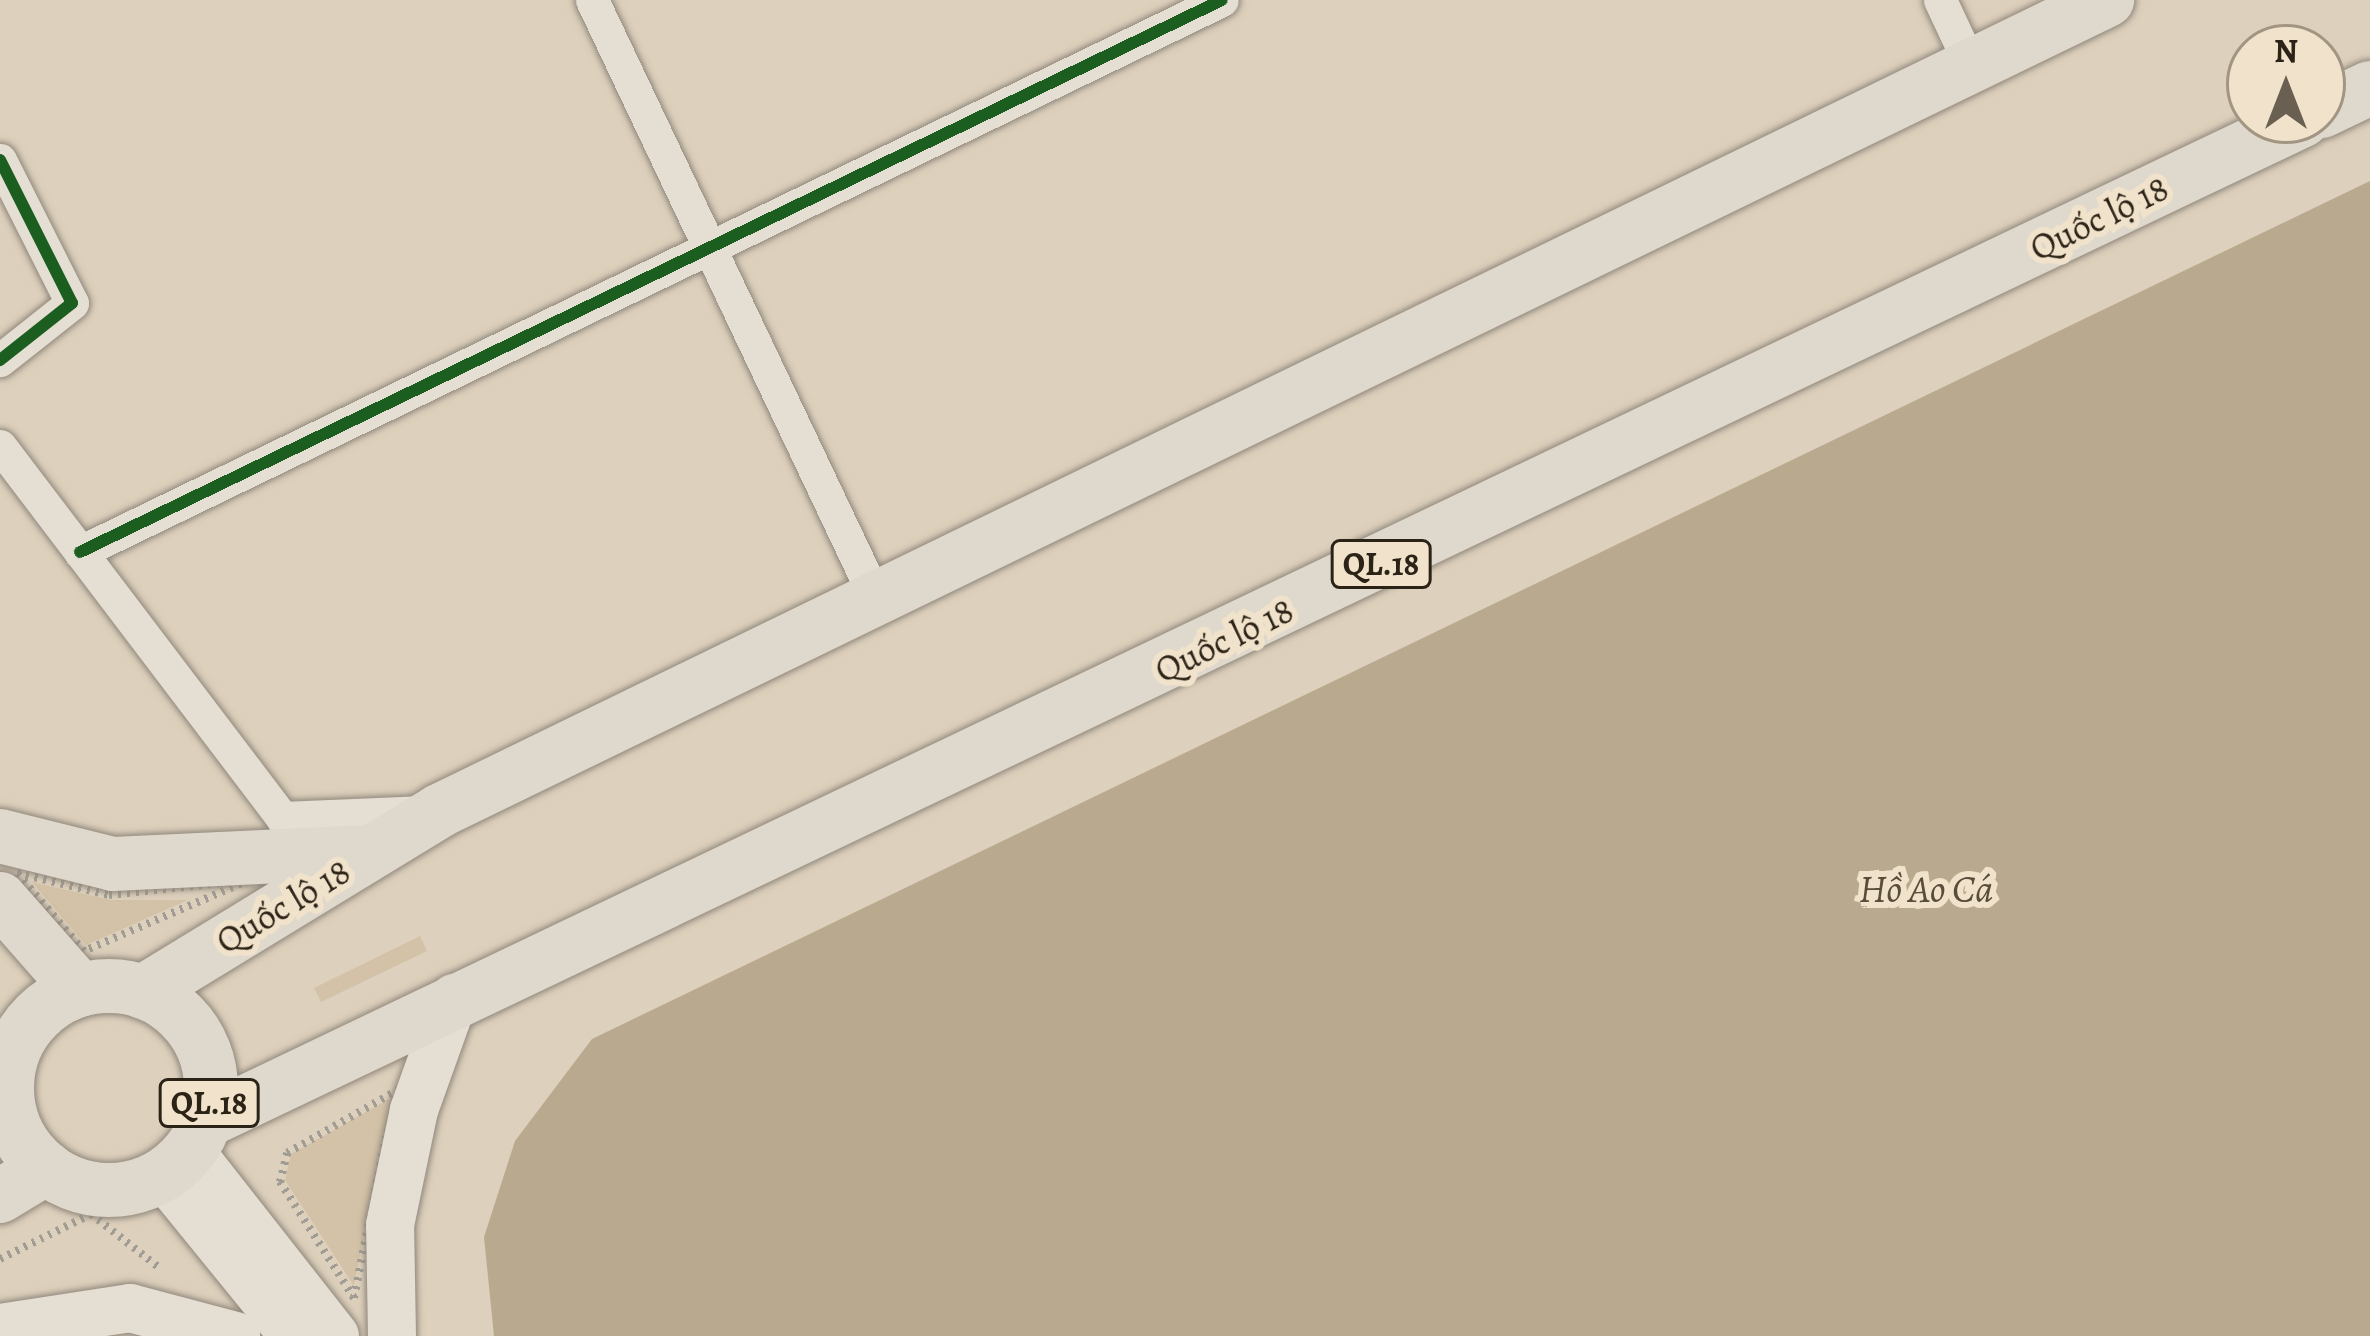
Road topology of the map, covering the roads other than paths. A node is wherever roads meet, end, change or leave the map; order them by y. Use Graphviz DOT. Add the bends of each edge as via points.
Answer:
graph roads {
  1 [pos="592,0"];
  2 [pos="1222,0"];
  3 [pos="1940,0"];
  4 [pos="2107,0"];
  5 [pos="1970,64"];
  6 [pos="2253,144"];
  7 [pos="0,160"];
  8 [pos="708,243"];
  9 [pos="0,360"];
  10 [pos="0,446"];
  11 [pos="80,552"];
  12 [pos="878,603"];
  13 [pos="439,812"];
  14 [pos="0,836"];
  15 [pos="373,851"];
  16 [pos="0,899"];
  17 [pos="80,990"];
  18 [pos="142,992"];
  19 [pos="454,998"];
  20 [pos="6,1055"];
  21 [pos="186,1149"];
  22 [pos="46,1168"];
  23 [pos="0,1196"];
  24 [pos="0,1328"];
  25 [pos="236,1336"];
  26 [pos="294,1336"];
  27 [pos="335,1336"];
  28 [pos="392,1336"];
  1 -- 8 [label="street"];
  2 -- 8 [label="street"];
  3 -- 5 [label="street"];
  4 -- 5 [label="main road, Quốc lộ 18"];
  5 -- 12 [label="main road, Quốc lộ 18"];
  6 -- 19 [label="main road, Quốc lộ 18 / QL.18" via="742,872"];
  7 -- 9 [label="street" via="72,303"];
  8 -- 11 [label="street"];
  8 -- 12 [label="street"];
  10 -- 11 [label="street"];
  11 -- 13 [label="street" via="282,818"];
  12 -- 13 [label="main road, Quốc lộ 18"];
  13 -- 15 [label="main road, Quốc lộ 18"];
  14 -- 15 [label="main road" via="113,864"];
  15 -- 18 [label="main road, Quốc lộ 18"];
  16 -- 17 [label="main road"];
  17 -- 18 [label="main road"];
  17 -- 20 [label="main road" via="31,1021"];
  18 -- 21 [label="main road, QL.18" via="171,1006 207,1059"];
  19 -- 21 [label="main road, Quốc lộ 18 / QL.18"];
  19 -- 28 [label="main road" via="414,1111 390,1225"];
  20 -- 22 [label="main road" via="14,1126"];
  21 -- 22 [label="main road, QL.18" via="103,1190"];
  21 -- 26 [label="main road"];
  21 -- 27 [label="main road"];
  22 -- 23 [label="main road"];
  24 -- 25 [label="main road" via="130,1308"];
}
